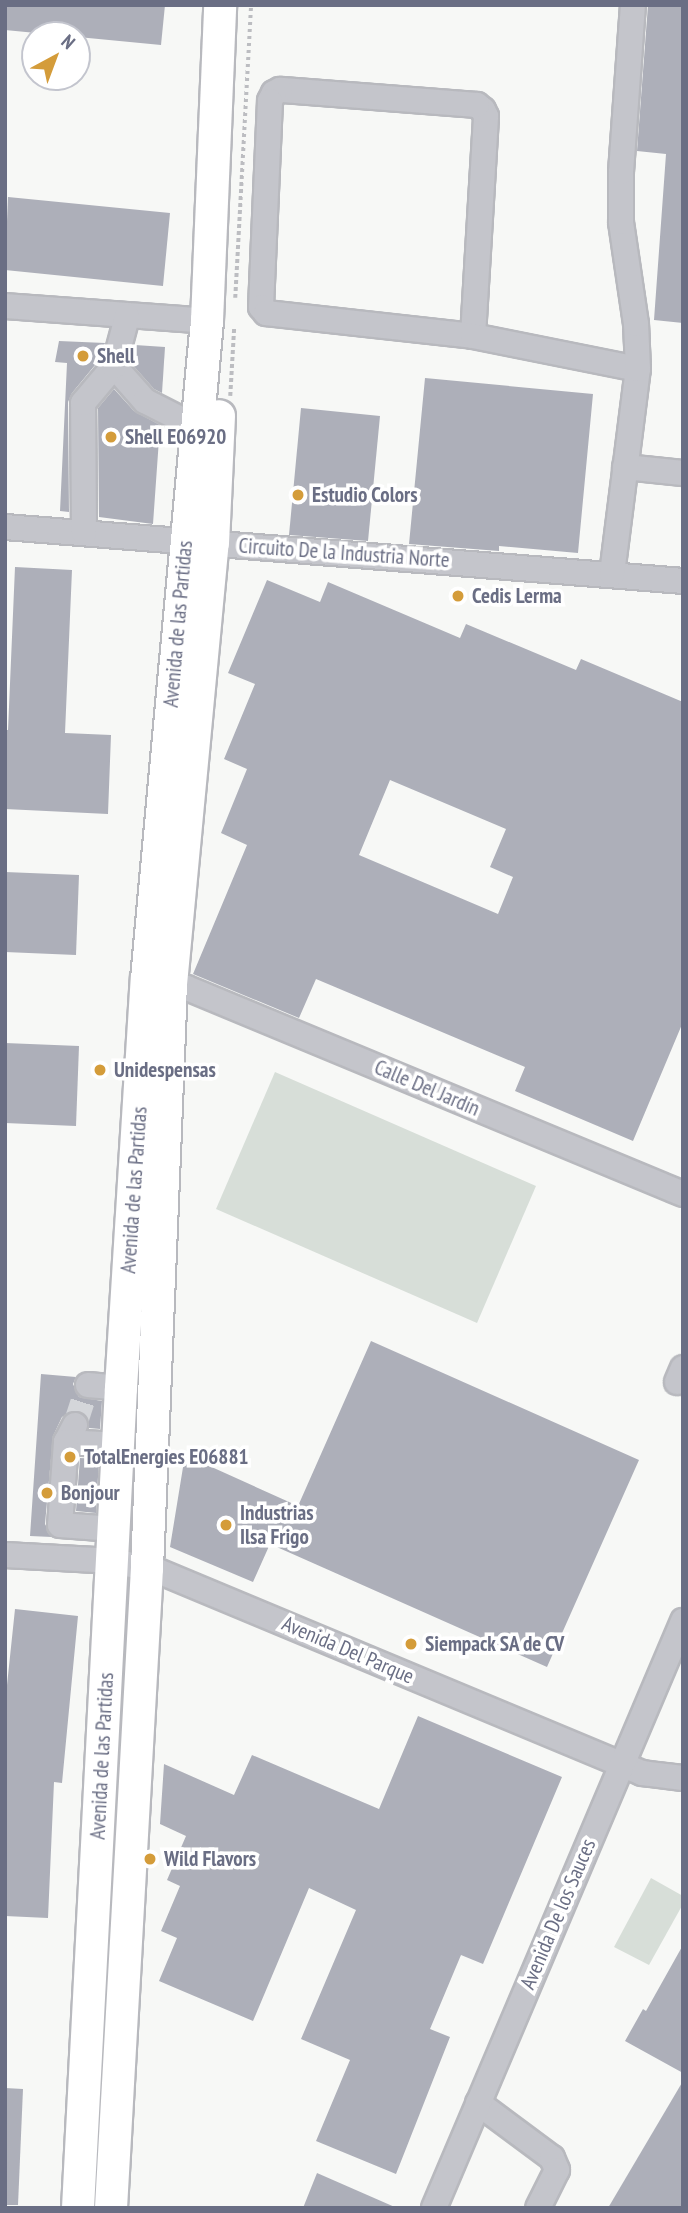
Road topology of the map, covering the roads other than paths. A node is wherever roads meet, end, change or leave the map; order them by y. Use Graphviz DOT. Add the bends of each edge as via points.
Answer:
graph roads {
  1 [pos="220,5"];
  2 [pos="241,5"];
  3 [pos="633,5"];
  4 [pos="5,306"];
  5 [pos="127,317"];
  6 [pos="207,321"];
  7 [pos="473,336"];
  8 [pos="114,366"];
  9 [pos="638,369"];
  10 [pos="198,428"];
  11 [pos="625,467"];
  12 [pos="683,473"];
  13 [pos="5,527"];
  14 [pos="84,533"];
  15 [pos="199,542"];
  16 [pos="612,574"];
  17 [pos="683,581"];
  18 [pos="171,984"];
  19 [pos="683,1194"];
  20 [pos="88,1385"];
  21 [pos="121,1388"];
  22 [pos="119,1445"];
  23 [pos="114,1530"];
  24 [pos="5,1555"];
  25 [pos="114,1561"];
  26 [pos="146,1568"];
  27 [pos="683,1621"];
  28 [pos="622,1765"];
  29 [pos="683,1778"];
  30 [pos="478,2103"];
  31 [pos="78,2208"];
  32 [pos="111,2208"];
  33 [pos="434,2208"];
  34 [pos="538,2208"];
  1 -- 6 [label="main road, Avenida de las Partidas"];
  2 -- 15 [label="main road, Avenida de las Partidas"];
  3 -- 9 [label="street" via="621,222"];
  4 -- 5 [label="street"];
  5 -- 6 [label="street"];
  5 -- 8 [label="street"];
  6 -- 10 [label="main road, Avenida de las Partidas"];
  7 -- 7 [label="street" via="266,313 261,307 270,101 274,93 477,105 483,110"];
  7 -- 9 [label="street"];
  8 -- 10 [label="street" via="145,401"];
  8 -- 14 [label="street" via="83,403"];
  9 -- 11 [label="street"];
  10 -- 15 [label="main road, Avenida de las Partidas"];
  11 -- 12 [label="street"];
  11 -- 16 [label="street"];
  13 -- 14 [label="street, Circuito De la Industria Norte"];
  14 -- 15 [label="street, Circuito De la Industria Norte"];
  15 -- 16 [label="street, Circuito De la Industria Norte"];
  15 -- 18 [label="main road, Avenida de las Partidas"];
  15 -- 21 [label="main road, Avenida de las Partidas" via="147,979"];
  16 -- 17 [label="street, Circuito De la Industria Norte"];
  18 -- 19 [label="street, Calle Del Jardín"];
  18 -- 26 [label="main road, Avenida de las Partidas"];
  20 -- 21 [label="street"];
  21 -- 22 [label="main road, Avenida de las Partidas"];
  22 -- 23 [label="main road, Avenida de las Partidas"];
  22 -- 23 [label="street" via="71,1433 60,1525"];
  23 -- 25 [label="main road, Avenida de las Partidas"];
  24 -- 25 [label="street, Avenida Del Parque"];
  25 -- 26 [label="street, Avenida Del Parque"];
  25 -- 31 [label="main road, Avenida de las Partidas"];
  26 -- 28 [label="street, Avenida Del Parque"];
  26 -- 32 [label="main road, Avenida de las Partidas"];
  27 -- 28 [label="street, Avenida De los Sauces"];
  28 -- 29 [label="street, Avenida Del Parque" via="642,1773"];
  28 -- 30 [label="street, Avenida De los Sauces"];
  30 -- 33 [label="street, Avenida De los Sauces"];
  30 -- 34 [label="street" via="552,2158 557,2170"];
}
